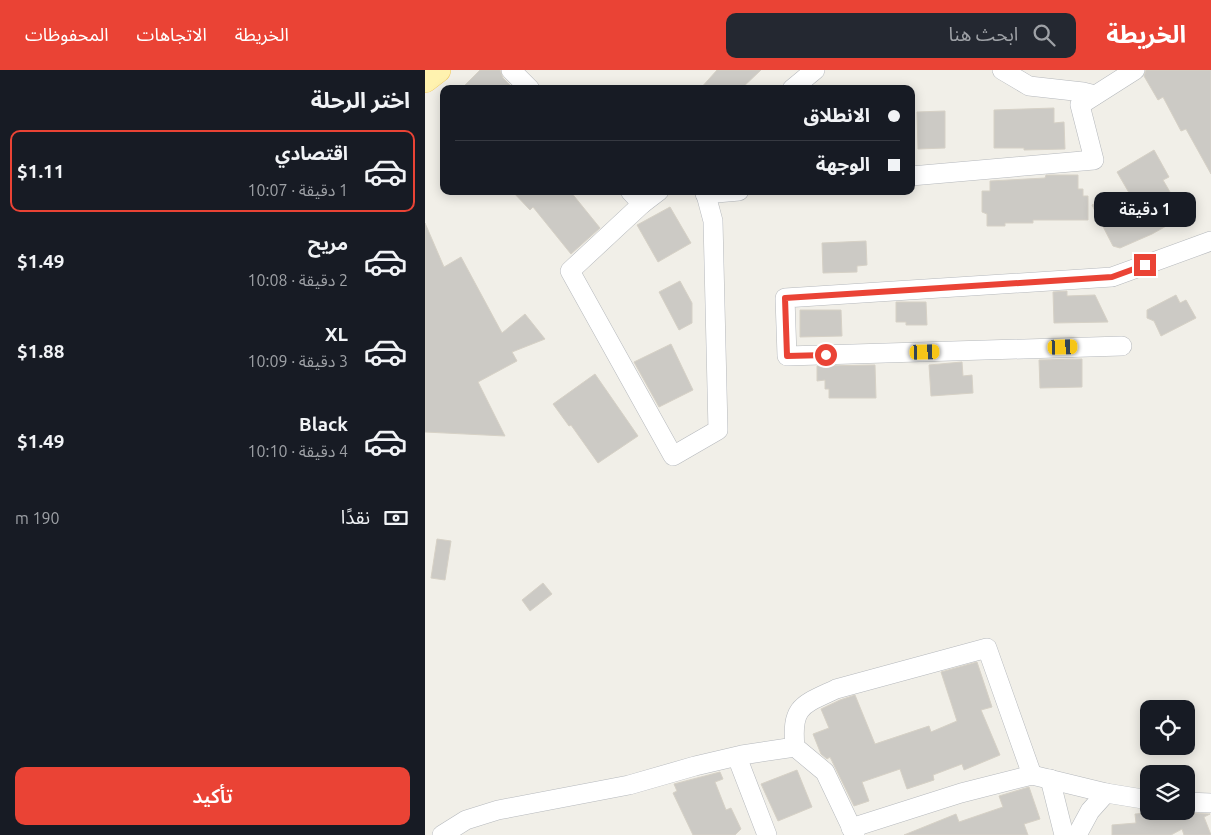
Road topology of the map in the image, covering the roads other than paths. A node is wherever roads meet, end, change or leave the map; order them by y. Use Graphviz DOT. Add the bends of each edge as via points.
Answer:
graph roads {
  1 [pos="438,70"];
  2 [pos="511,70"];
  3 [pos="815,70"];
  4 [pos="1002,70"];
  5 [pos="1135,70"];
  6 [pos="425,80"];
  7 [pos="526,85"];
  8 [pos="797,85"];
  9 [pos="1095,95"];
  10 [pos="915,176"];
  11 [pos="706,195"];
  12 [pos="636,197"];
  13 [pos="1211,241"];
  14 [pos="1122,346"];
  15 [pos="795,747"];
  16 [pos="737,757"];
  17 [pos="1041,777"];
  18 [pos="1106,793"];
  19 [pos="1140,799"];
  20 [pos="1195,802"];
  21 [pos="1211,803"];
  22 [pos="853,831"];
  23 [pos="442,835"];
  24 [pos="767,835"];
  25 [pos="1065,835"];
  26 [pos="1077,835"];
  1 -- 6 [label="main road"];
  2 -- 7 [label="street"];
  3 -- 8 [label="street"];
  4 -- 9 [label="street" via="1029,86"];
  5 -- 9 [label="street"];
  9 -- 10 [label="street" via="1081,105 1094,160"];
  11 -- 12 [label="street" via="713,222 718,430 673,456 570,271"];
  13 -- 14 [label="street" via="1112,277 785,298 787,356"];
  15 -- 16 [label="street"];
  15 -- 17 [label="street" via="795,718 799,709 813,700 836,689 987,648"];
  15 -- 22 [label="street" via="825,772"];
  16 -- 23 [label="street" via="629,785 498,810 465,820"];
  16 -- 24 [label="street"];
  17 -- 18 [label="street"];
  17 -- 22 [label="street" via="961,793"];
  17 -- 25 [label="street"];
  18 -- 19 [label="street"];
  18 -- 26 [label="street" via="1090,811"];
  20 -- 21 [label="street"];
}
